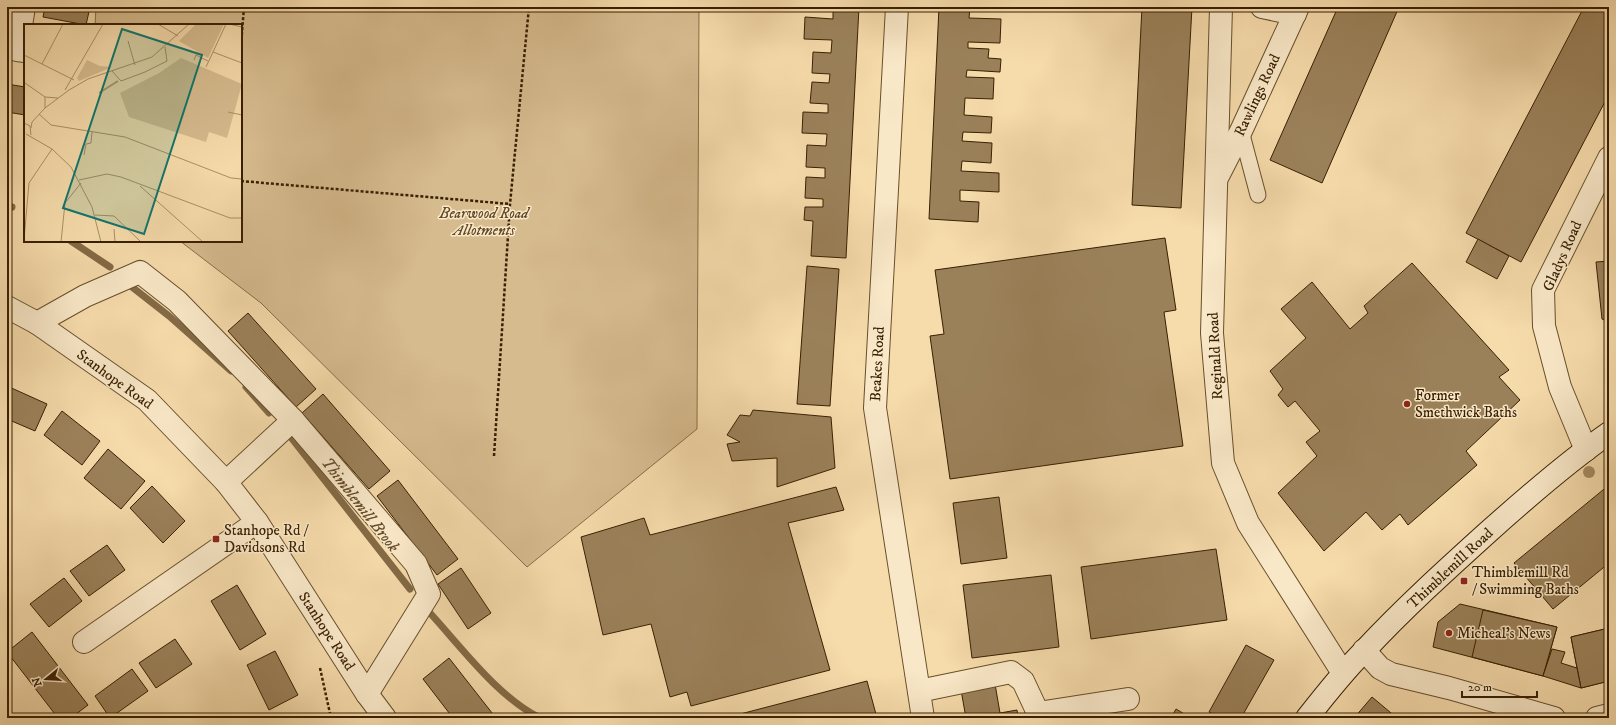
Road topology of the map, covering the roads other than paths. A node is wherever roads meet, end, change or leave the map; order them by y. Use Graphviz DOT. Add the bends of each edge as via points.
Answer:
graph roads {
  1 [pos="24,7"];
  2 [pos="898,7"];
  3 [pos="1221,7"];
  4 [pos="1262,7"];
  5 [pos="1296,10"];
  6 [pos="24,51"];
  7 [pos="1241,131"];
  8 [pos="1609,158"];
  9 [pos="1215,182"];
  10 [pos="1258,195"];
  11 [pos="7,307"];
  12 [pos="37,324"];
  13 [pos="293,420"];
  14 [pos="1609,433"];
  15 [pos="1586,450"];
  16 [pos="226,482"];
  17 [pos="257,522"];
  18 [pos="84,642"];
  19 [pos="1364,650"];
  20 [pos="1343,673"];
  21 [pos="919,691"];
  22 [pos="367,694"];
  23 [pos="1128,699"];
  24 [pos="1037,715"];
  25 [pos="1609,715"];
  26 [pos="385,718"];
  27 [pos="923,718"];
  28 [pos="1307,718"];
  29 [pos="1554,718"];
  30 [pos="1597,718"];
  1 -- 6 [label="street" via="17,50"];
  2 -- 21 [label="street, Beakes Road" via="875,408"];
  3 -- 9 [label="street, Reginald Road"];
  4 -- 5 [label="street"];
  5 -- 7 [label="street, Rawlings Road"];
  7 -- 9 [label="street, Rawlings Road"];
  7 -- 10 [label="lane"];
  8 -- 15 [label="street, Gladys Road" via="1543,290 1544,326 1560,387"];
  9 -- 20 [label="street, Reginald Road" via="1212,333 1223,464 1248,523"];
  11 -- 12 [label="street, Stanhope Road"];
  12 -- 13 [label="street" via="85,296 140,272 177,301"];
  12 -- 16 [label="street, Stanhope Road" via="147,400"];
  13 -- 16 [label="street"];
  13 -- 22 [label="street" via="416,564 429,594"];
  14 -- 15 [label="street, Thimblemill Road"];
  15 -- 19 [label="street, Thimblemill Road" via="1528,496 1436,579"];
  16 -- 17 [label="street, Stanhope Road"];
  17 -- 18 [label="street"];
  17 -- 22 [label="street, Stanhope Road"];
  19 -- 20 [label="street, Thimblemill Road"];
  19 -- 29 [label="street" via="1380,668 1390,674"];
  20 -- 28 [label="street, Thimblemill Road"];
  21 -- 24 [label="street" via="1011,672 1023,681"];
  21 -- 27 [label="street, Beakes Road"];
  22 -- 26 [label="street, Stanhope Road"];
  23 -- 24 [label="street"];
  25 -- 30 [label="street"];
}
